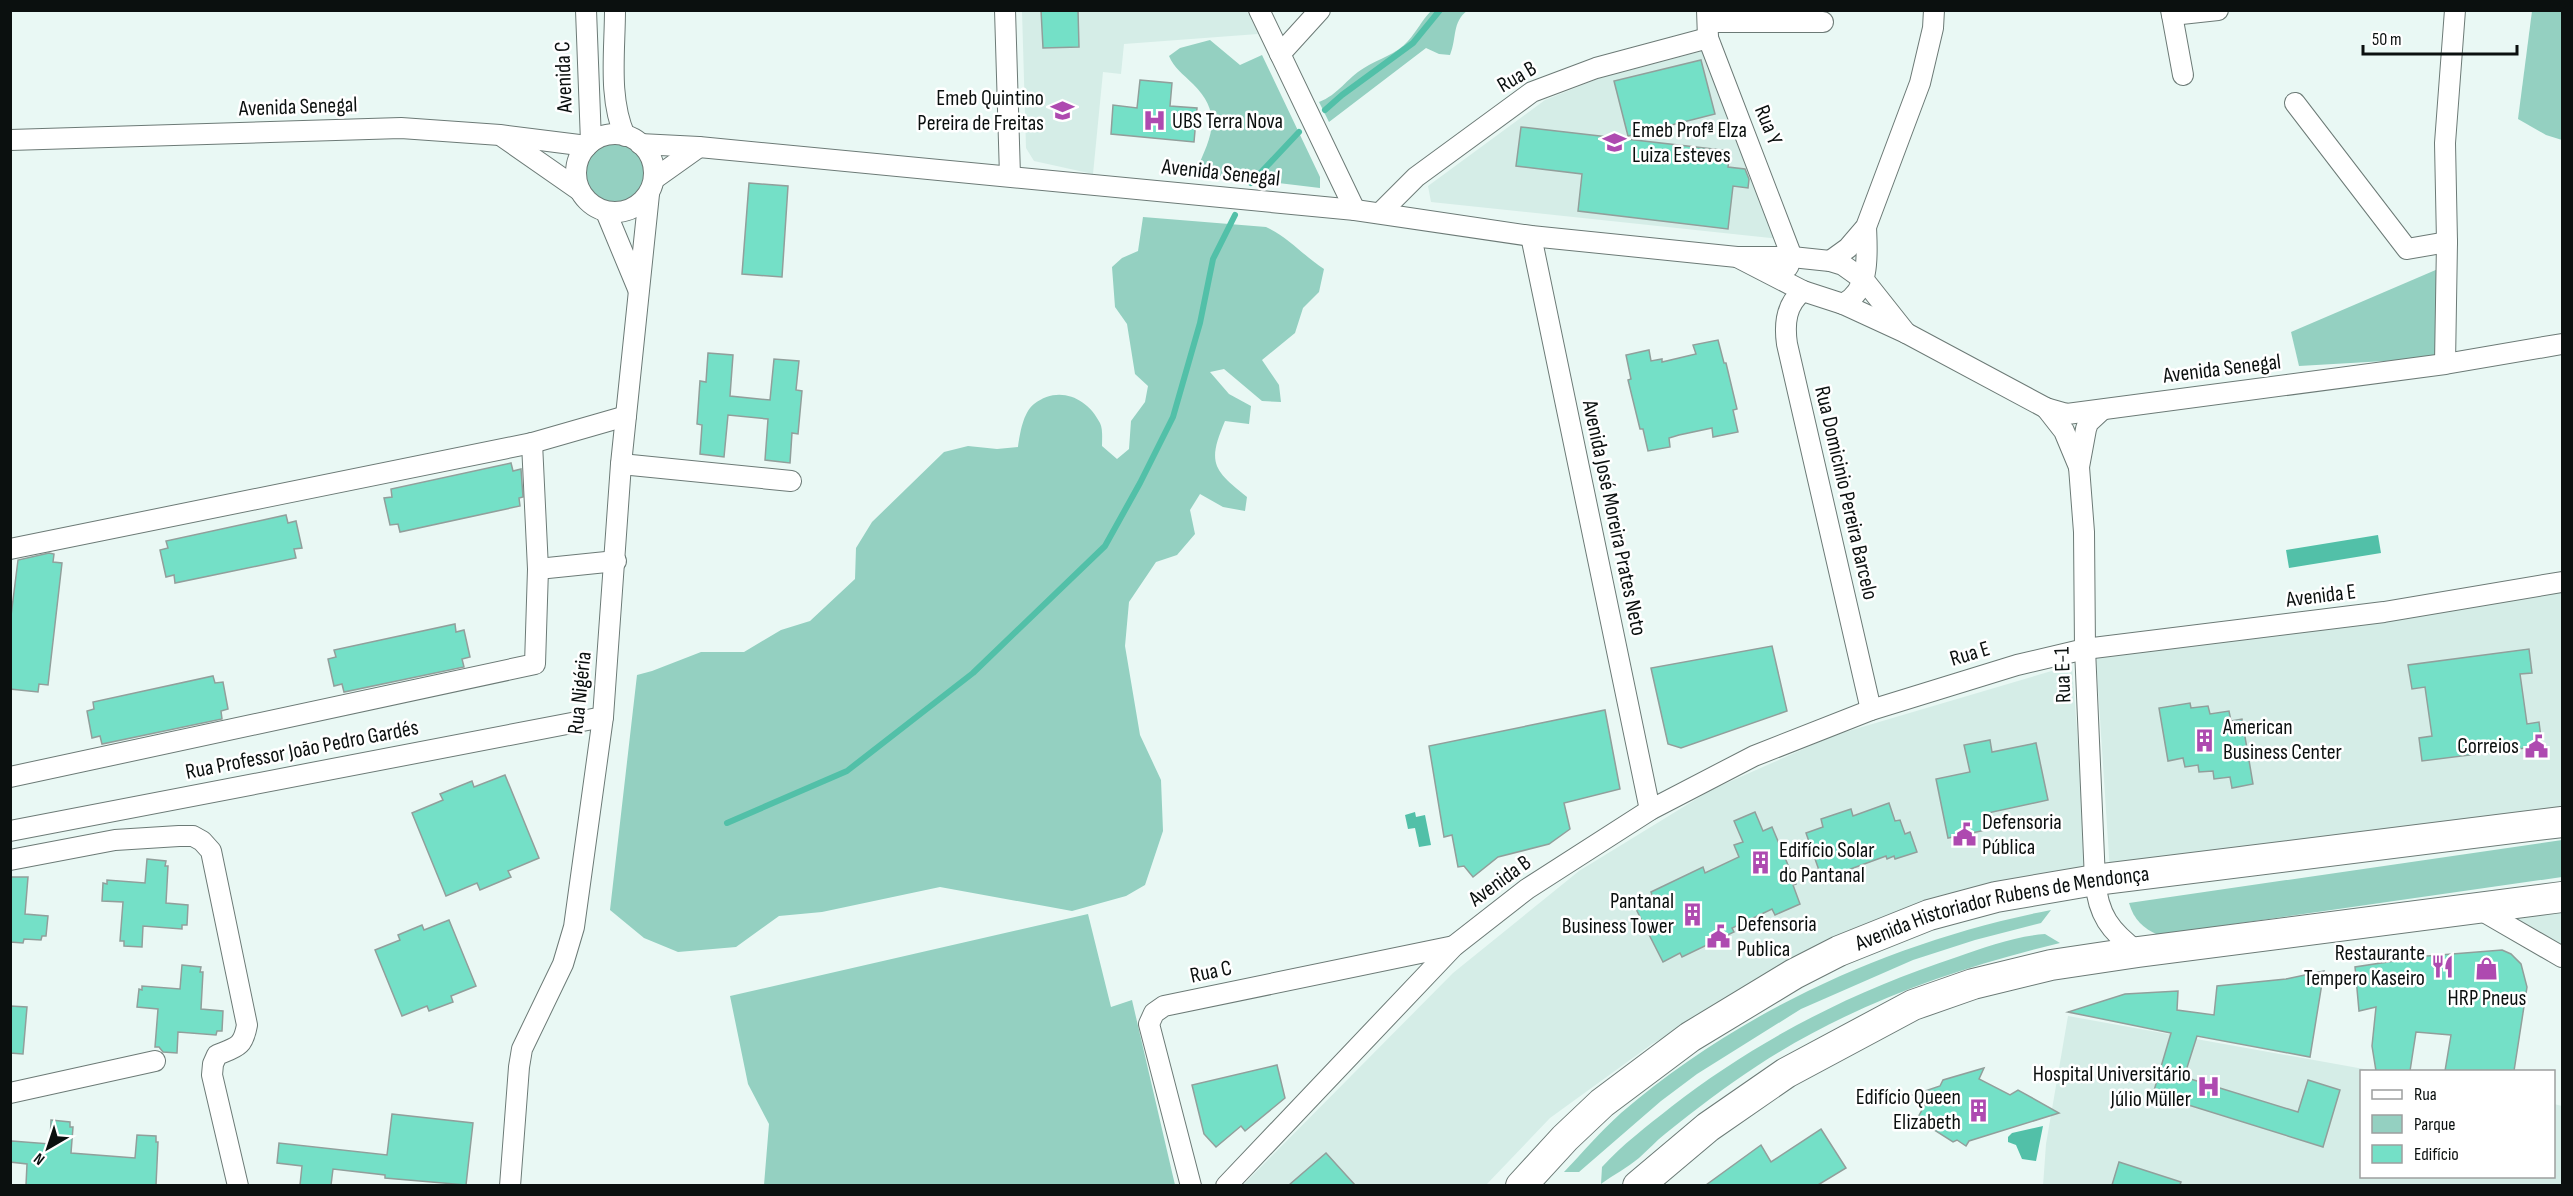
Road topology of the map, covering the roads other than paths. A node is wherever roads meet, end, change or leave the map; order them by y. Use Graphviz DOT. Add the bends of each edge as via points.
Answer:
graph roads {
  1 [pos="586,10"];
  2 [pos="615,10"];
  3 [pos="1005,10"];
  4 [pos="1259,10"];
  5 [pos="1320,10"];
  6 [pos="1934,10"];
  7 [pos="2218,10"];
  8 [pos="2455,10"];
  9 [pos="2172,13"];
  10 [pos="1823,22"];
  11 [pos="1708,23"];
  12 [pos="1280,54"];
  13 [pos="2183,75"];
  14 [pos="2295,103"];
  15 [pos="500,135"];
  16 [pos="10,140"];
  17 [pos="633,140"];
  18 [pos="589,144"];
  19 [pos="699,147"];
  20 [pos="1010,176"];
  21 [pos="652,187"];
  22 [pos="579,190"];
  23 [pos="1355,210"];
  24 [pos="606,212"];
  25 [pos="1380,213"];
  26 [pos="1866,227"];
  27 [pos="1531,236"];
  28 [pos="2447,242"];
  29 [pos="1792,256"];
  30 [pos="1737,257"];
  31 [pos="1830,261"];
  32 [pos="1782,279"];
  33 [pos="1864,280"];
  34 [pos="1803,291"];
  35 [pos="640,292"];
  36 [pos="1843,304"];
  37 [pos="1906,333"];
  38 [pos="2562,344"];
  39 [pos="2445,364"];
  40 [pos="2046,408"];
  41 [pos="2102,410"];
  42 [pos="626,416"];
  43 [pos="532,443"];
  44 [pos="621,464"];
  45 [pos="2079,467"];
  46 [pos="791,481"];
  47 [pos="10,549"];
  48 [pos="616,561"];
  49 [pos="538,569"];
  50 [pos="2562,582"];
  51 [pos="2085,649"];
  52 [pos="1871,710"];
  53 [pos="603,717"];
  54 [pos="10,777"];
  55 [pos="1650,810"];
  56 [pos="2562,822"];
  57 [pos="10,831"];
  58 [pos="10,860"];
  59 [pos="2095,880"];
  60 [pos="2562,897"];
  61 [pos="2479,909"];
  62 [pos="1454,946"];
  63 [pos="2138,952"];
  64 [pos="2562,957"];
  65 [pos="155,1061"];
  66 [pos="10,1093"];
  67 [pos="238,1185"];
  68 [pos="510,1185"];
  69 [pos="1191,1185"];
  70 [pos="1226,1185"];
  71 [pos="1521,1185"];
  72 [pos="1638,1185"];
  1 -- 18 [label="street, Avenida C"];
  2 -- 17 [label="street" via="615,97 619,122"];
  3 -- 20 [label="street"];
  4 -- 12 [label="street"];
  5 -- 12 [label="street"];
  6 -- 26 [label="street" via="1920,83"];
  7 -- 9 [label="street"];
  8 -- 28 [label="street" via="2445,142"];
  9 -- 13 [label="street"];
  10 -- 11 [label="street, Rua B"];
  11 -- 25 [label="street, Rua B" via="1532,92 1416,177"];
  11 -- 29 [label="street, Rua Y"];
  12 -- 23 [label="street"];
  14 -- 28 [label="street" via="2407,249"];
  15 -- 16 [label="street, Avenida Senegal" via="401,128"];
  15 -- 18 [label="street, Avenida Senegal"];
  15 -- 22 [label="street"];
  17 -- 18 [label="street" via="612,134"];
  17 -- 19 [label="street, Avenida Senegal"];
  17 -- 21 [label="street, Rua Nigéria" via="649,154 654,166"];
  18 -- 22 [label="street" via="578,159"];
  19 -- 20 [label="street, Avenida Senegal"];
  19 -- 21 [label="street"];
  20 -- 23 [label="street, Avenida Senegal"];
  21 -- 24 [label="street" via="638,206"];
  21 -- 35 [label="street, Rua Nigéria"];
  22 -- 24 [label="street" via="590,204"];
  23 -- 25 [label="street, Avenida Senegal"];
  24 -- 35 [label="street"];
  25 -- 27 [label="street, Avenida Senegal"];
  26 -- 31 [label="street"];
  26 -- 33 [label="street"];
  27 -- 30 [label="street, Avenida Senegal"];
  27 -- 55 [label="street, Avenida José Moreira Prates Neto"];
  28 -- 39 [label="street"];
  29 -- 30 [label="street, Avenida Senegal"];
  29 -- 31 [label="street, Avenida Senegal"];
  29 -- 32 [label="street"];
  30 -- 32 [label="street, Avenida Senegal"];
  31 -- 33 [label="street, Avenida Senegal"];
  32 -- 34 [label="street, Avenida Senegal"];
  33 -- 36 [label="street" via="1855,295"];
  33 -- 37 [label="street, Avenida Senegal"];
  34 -- 36 [label="street, Avenida Senegal"];
  34 -- 52 [label="street, Rua Domicinio Pereira Barcelo" via="1790,304 1786,332"];
  35 -- 42 [label="street, Rua Nigéria"];
  36 -- 37 [label="street, Avenida Senegal"];
  37 -- 40 [label="street, Avenida Senegal"];
  38 -- 39 [label="street, Avenida Senegal"];
  39 -- 41 [label="street, Avenida Senegal"];
  40 -- 41 [label="street, Avenida Senegal" via="2072,414"];
  40 -- 45 [label="street, Rua E-1" via="2064,431"];
  41 -- 45 [label="street, Rua E-1" via="2086,429"];
  42 -- 43 [label="street"];
  42 -- 44 [label="street, Rua Nigéria"];
  43 -- 47 [label="street"];
  43 -- 49 [label="street"];
  44 -- 46 [label="street"];
  44 -- 48 [label="street, Rua Nigéria"];
  45 -- 51 [label="street, Rua E-1"];
  48 -- 49 [label="street"];
  48 -- 53 [label="street, Rua Nigéria"];
  49 -- 54 [label="street" via="535,663"];
  50 -- 51 [label="street, Avenida E" via="2384,612"];
  51 -- 52 [label="street, Rua E"];
  51 -- 59 [label="street, Rua E-1"];
  52 -- 55 [label="street, Avenida B" via="1754,756"];
  53 -- 57 [label="street, Rua Professor João Pedro Gardés"];
  53 -- 68 [label="street, Rua Nigéria" via="570,945 522,1049"];
  55 -- 62 [label="street, Avenida B" via="1527,889"];
  56 -- 59 [label="main road, Avenida Historiador Rubens de Mendonça"];
  58 -- 67 [label="street" via="115,840 179,836 193,836 211,851 247,1024 240,1045 217,1055 213,1064"];
  59 -- 63 [label="street, Rua E-1" via="2096,898 2109,927"];
  59 -- 71 [label="main road, Avenida Historiador Rubens de Mendonça" via="1996,897 1929,915 1870,937 1794,974 1649,1066 1602,1103"];
  60 -- 61 [label="main road"];
  61 -- 63 [label="main road"];
  61 -- 64 [label="street"];
  62 -- 69 [label="street, Rua C" via="1164,1006 1154,1013 1149,1024"];
  62 -- 70 [label="street, Avenida B"];
  63 -- 72 [label="main road" via="2051,965 1973,984 1913,1005 1786,1073 1708,1127"];
  65 -- 66 [label="street"];
}
